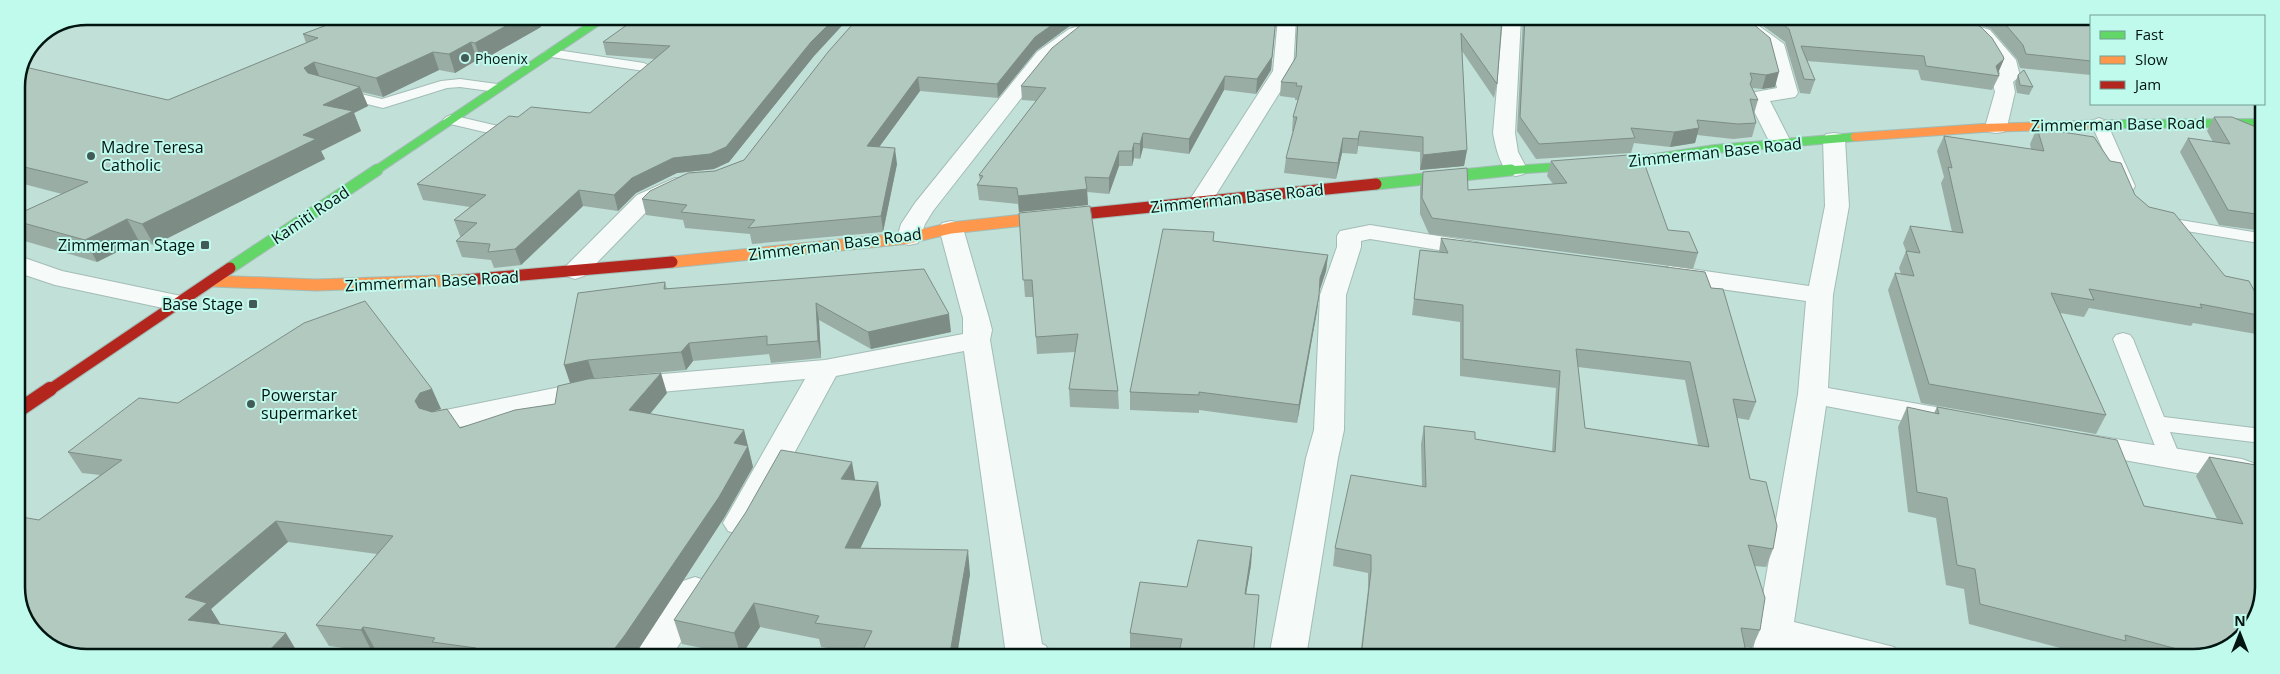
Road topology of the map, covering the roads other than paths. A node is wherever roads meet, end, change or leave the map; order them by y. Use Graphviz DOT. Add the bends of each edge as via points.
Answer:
graph roads {
  1 [pos="589,25"];
  2 [pos="1087,25"];
  3 [pos="1286,25"];
  4 [pos="1512,25"];
  5 [pos="1746,25"];
  6 [pos="1955,25"];
  7 [pos="550,53"];
  8 [pos="644,67"];
  9 [pos="497,88"];
  10 [pos="330,90"];
  11 [pos="451,120"];
  12 [pos="2099,123"];
  13 [pos="2255,124"];
  14 [pos="1996,127"];
  15 [pos="493,129"];
  16 [pos="1834,139"];
  17 [pos="1780,144"];
  18 [pos="1516,169"];
  19 [pos="694,180"];
  20 [pos="1201,201"];
  21 [pos="952,228"];
  22 [pos="2253,237"];
  23 [pos="909,238"];
  24 [pos="1503,252"];
  25 [pos="25,266"];
  26 [pos="575,272"];
  27 [pos="1651,272"];
  28 [pos="212,281"];
  29 [pos="1820,295"];
  30 [pos="177,303"];
  31 [pos="2123,339"];
  32 [pos="976,340"];
  33 [pos="825,369"];
  34 [pos="1812,394"];
  35 [pos="25,406"];
  36 [pos="441,421"];
  37 [pos="1964,422"];
  38 [pos="2157,423"];
  39 [pos="2255,435"];
  40 [pos="2062,440"];
  41 [pos="2170,459"];
  42 [pos="2255,472"];
  43 [pos="1772,644"];
  44 [pos="657,649"];
  45 [pos="1024,649"];
  46 [pos="1288,649"];
  47 [pos="1814,649"];
  1 -- 7 [label="street, Kamiti Road"];
  2 -- 23 [label="street" via="1044,56 922,208"];
  3 -- 20 [label="street" via="1283,71"];
  4 -- 18 [label="street" via="1504,133 1507,152"];
  5 -- 17 [label="street" via="1777,48 1788,93 1757,97"];
  6 -- 14 [label="street" via="1983,34 2006,60 2010,76 2002,80 2005,92"];
  7 -- 8 [label="lane"];
  7 -- 9 [label="street, Kamiti Road"];
  9 -- 10 [label="lane" via="446,84 383,104"];
  9 -- 11 [label="street, Kamiti Road"];
  11 -- 15 [label="lane"];
  11 -- 28 [label="street, Kamiti Road"];
  12 -- 13 [label="street, Zimmerman Base Road"];
  12 -- 14 [label="street, Zimmerman Base Road"];
  12 -- 22 [label="lane" via="2138,207 2157,222"];
  14 -- 16 [label="street, Zimmerman Base Road"];
  16 -- 17 [label="street, Zimmerman Base Road"];
  16 -- 29 [label="street" via="1837,206"];
  17 -- 18 [label="street, Zimmerman Base Road" via="1715,149 1630,162"];
  18 -- 20 [label="street, Zimmerman Base Road"];
  19 -- 26 [label="street" via="686,180 645,200"];
  20 -- 21 [label="street, Zimmerman Base Road"];
  21 -- 23 [label="street, Zimmerman Base Road"];
  21 -- 32 [label="street" via="976,318"];
  23 -- 26 [label="street, Zimmerman Base Road"];
  24 -- 46 [label="street" via="1370,232 1349,236 1349,247 1333,295 1329,430"];
  25 -- 30 [label="street" via="55,277"];
  26 -- 28 [label="street, Zimmerman Base Road" via="453,282 331,286 270,286"];
  27 -- 29 [label="street"];
  28 -- 30 [label="street, Kamiti Road"];
  29 -- 34 [label="street"];
  30 -- 35 [label="street, Kamiti Road"];
  31 -- 38 [label="lane"];
  32 -- 33 [label="street"];
  32 -- 45 [label="street"];
  33 -- 36 [label="street" via="594,389"];
  33 -- 44 [label="street" via="738,526"];
  34 -- 37 [label="street"];
  34 -- 43 [label="street"];
  38 -- 39 [label="lane"];
  38 -- 41 [label="lane"];
  40 -- 41 [label="street"];
  41 -- 42 [label="street"];
  43 -- 47 [label="street"];
}
